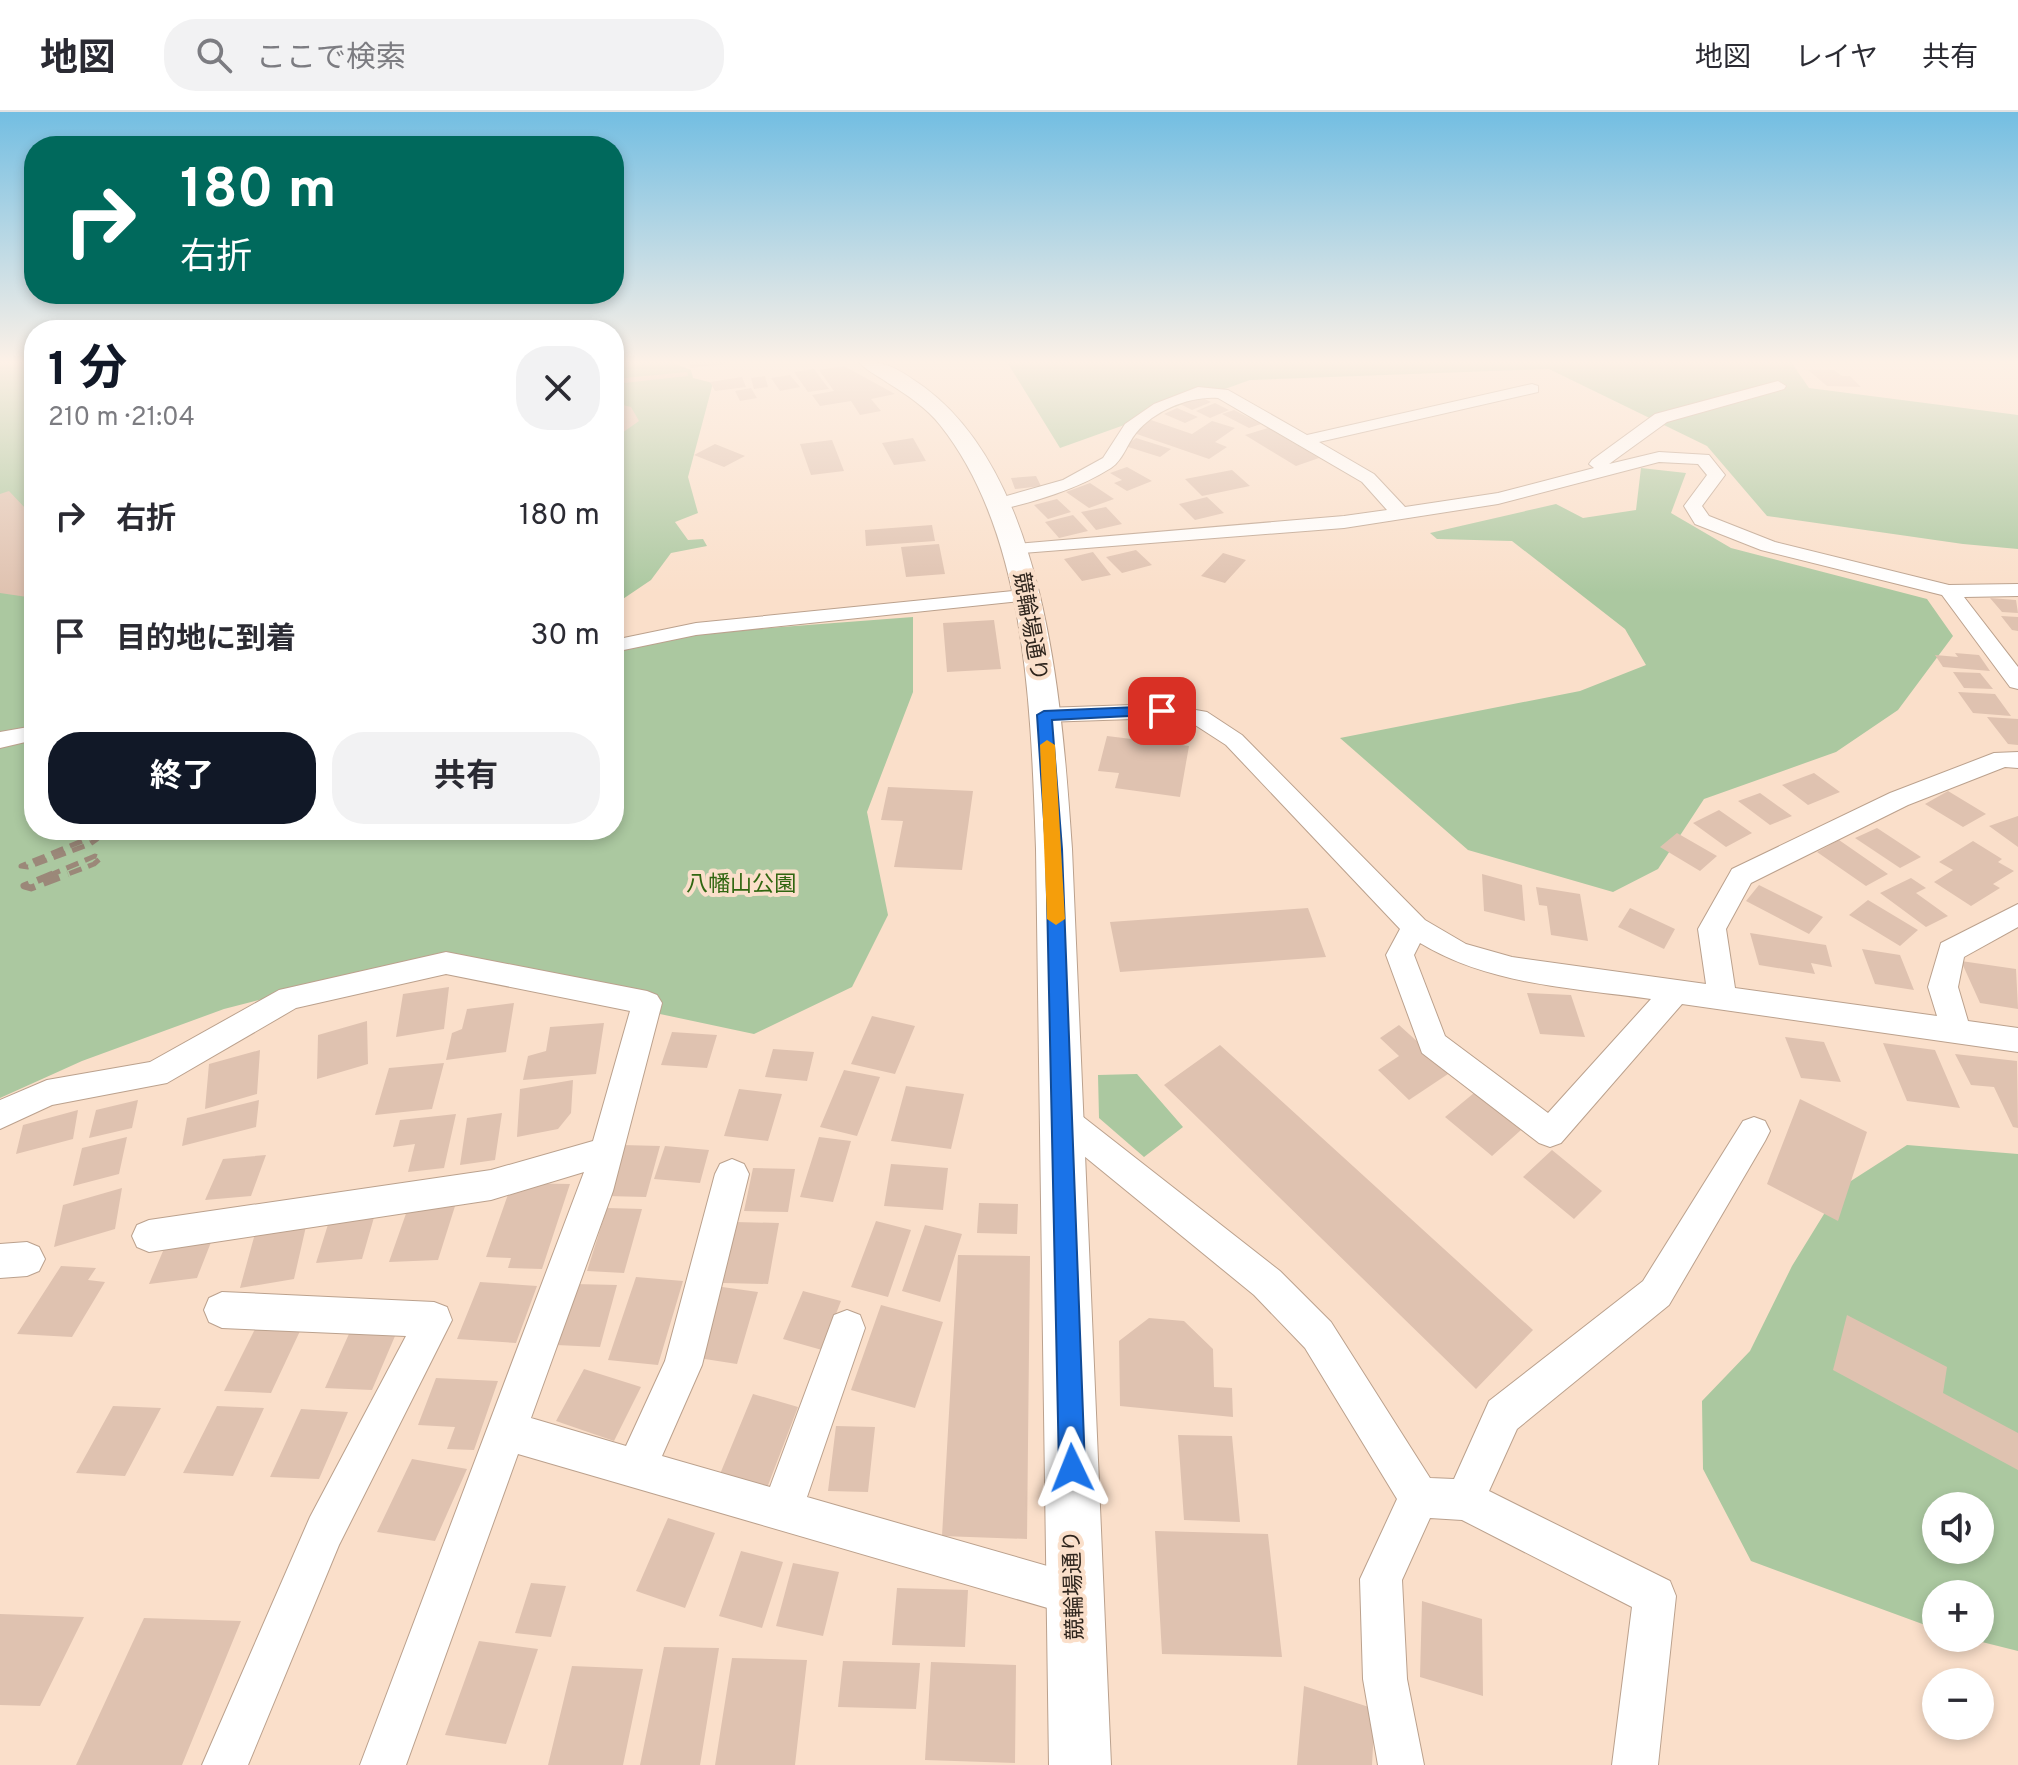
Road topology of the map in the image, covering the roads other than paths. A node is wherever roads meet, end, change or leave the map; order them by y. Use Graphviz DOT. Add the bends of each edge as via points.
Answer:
graph roads {
  1 [pos="960,439"];
  2 [pos="1124,439"];
  3 [pos="1300,439"];
  4 [pos="1311,439"];
  5 [pos="1632,439"];
  6 [pos="1303,441"];
  7 [pos="1581,476"];
  8 [pos="996,505"];
  9 [pos="1400,513"];
  10 [pos="1015,550"];
  11 [pos="2018,590"];
  12 [pos="1949,591"];
  13 [pos="1023,596"];
  14 [pos="624,644"];
  15 [pos="2018,682"];
  16 [pos="1044,715"];
  17 [pos="24,735"];
  18 [pos="0,740"];
  19 [pos="2018,760"];
  20 [pos="2018,914"];
  21 [pos="1415,927"];
  22 [pos="1676,991"];
  23 [pos="1722,997"];
  24 [pos="1956,1031"];
  25 [pos="2018,1040"];
  26 [pos="0,1115"];
  27 [pos="1062,1119"];
  28 [pos="1754,1131"];
  29 [pos="608,1151"];
  30 [pos="732,1174"];
  31 [pos="149,1236"];
  32 [pos="222,1310"];
  33 [pos="847,1328"];
  34 [pos="507,1431"];
  35 [pos="636,1468"];
  36 [pos="1419,1497"];
  37 [pos="1465,1500"];
  38 [pos="782,1510"];
  39 [pos="1075,1595"];
  40 [pos="225,1765"];
  41 [pos="383,1765"];
  42 [pos="1080,1765"];
  43 [pos="1401,1765"];
  44 [pos="1635,1765"];
  1 -- 8 [label="street, 競輪場通り"];
  2 -- 8 [label="street" via="1109,462 1069,484"];
  3 -- 6 [label="street"];
  4 -- 6 [label="street"];
  5 -- 7 [label="street"];
  6 -- 9 [label="street" via="1368,478"];
  7 -- 9 [label="street" via="1498,498"];
  7 -- 12 [label="street" via="1659,457 1703,459 1716,475 1693,506 1702,520 1768,546"];
  8 -- 10 [label="street, 競輪場通り"];
  9 -- 10 [label="street"];
  10 -- 13 [label="street, 競輪場通り"];
  11 -- 12 [label="street"];
  12 -- 15 [label="street"];
  13 -- 14 [label="street" via="696,629"];
  13 -- 16 [label="street, 競輪場通り"];
  16 -- 21 [label="street" via="1162,711 1199,717 1234,740"];
  16 -- 27 [label="street, 競輪場通り" via="1054,849"];
  17 -- 18 [label="street"];
  19 -- 23 [label="street" via="2003,759 1899,799 1741,876 1712,929"];
  20 -- 24 [label="street" via="1951,951 1943,987"];
  21 -- 22 [label="street" via="1457,952 1512,968"];
  21 -- 22 [label="street" via="1400,955 1433,1044 1550,1133"];
  22 -- 23 [label="street"];
  23 -- 24 [label="street"];
  24 -- 25 [label="street"];
  26 -- 29 [label="street" via="47,1093 156,1074 289,998 446,963 647,1003"];
  27 -- 36 [label="street" via="1267,1283 1318,1335"];
  27 -- 39 [label="street, 競輪場通り"];
  28 -- 37 [label="street" via="1656,1293 1503,1415"];
  29 -- 31 [label="street" via="491,1185"];
  29 -- 34 [label="street"];
  30 -- 35 [label="street" via="683,1365"];
  32 -- 40 [label="street" via="434,1320 324,1531"];
  33 -- 38 [label="street"];
  34 -- 35 [label="street"];
  34 -- 41 [label="street"];
  35 -- 38 [label="street"];
  36 -- 37 [label="street"];
  36 -- 43 [label="street" via="1381,1579 1385,1679"];
  37 -- 44 [label="street" via="1655,1596"];
  38 -- 39 [label="street"];
  39 -- 42 [label="street, 競輪場通り"];
}
